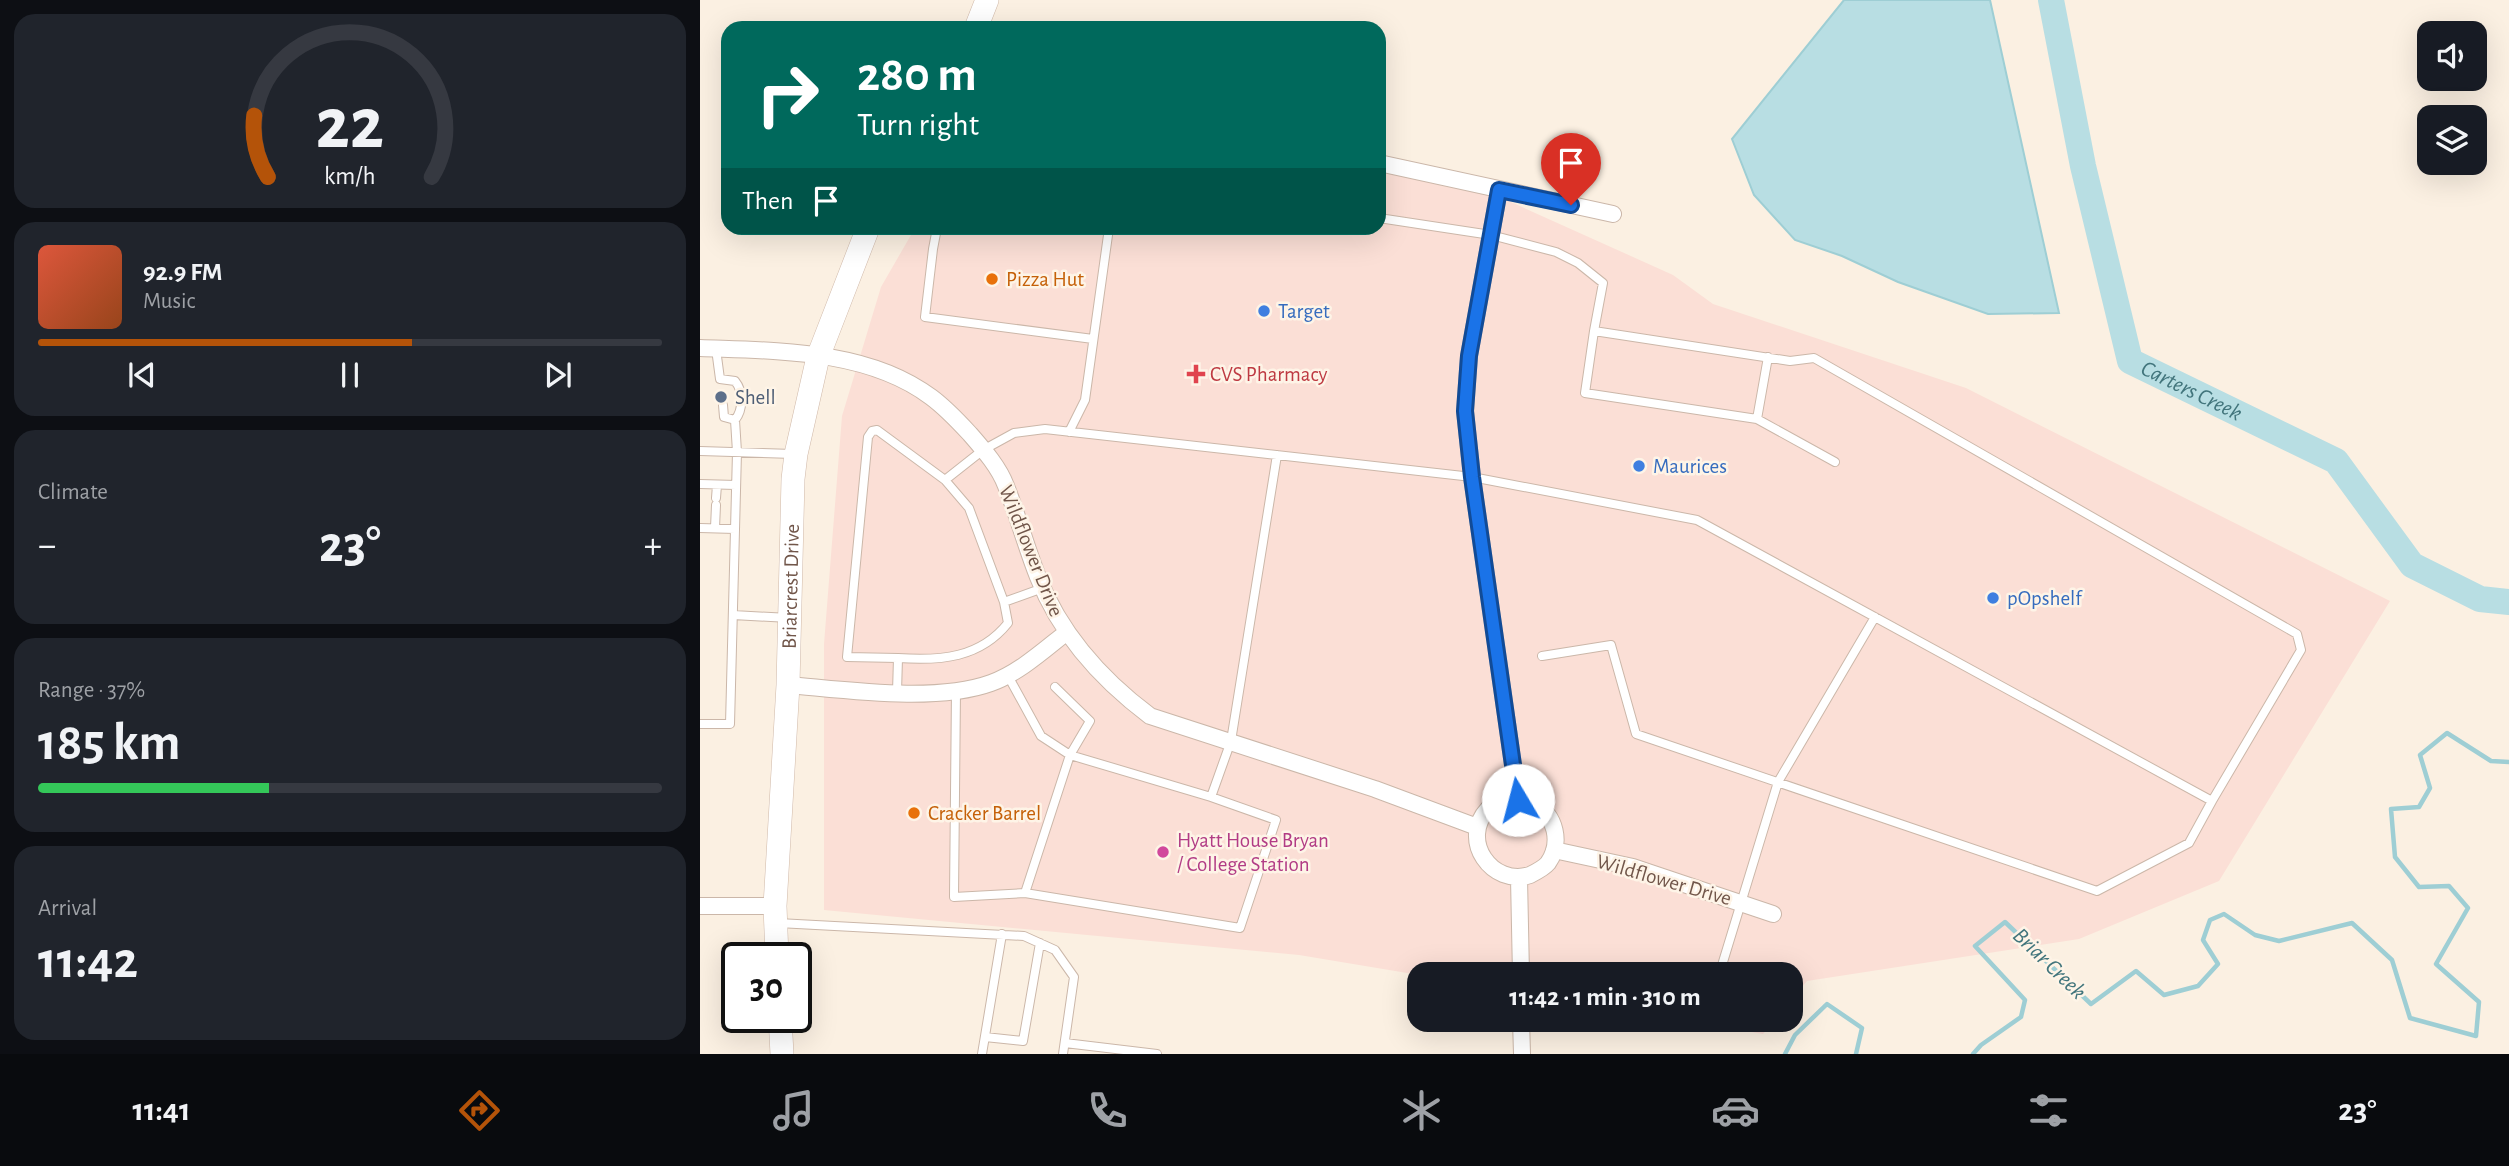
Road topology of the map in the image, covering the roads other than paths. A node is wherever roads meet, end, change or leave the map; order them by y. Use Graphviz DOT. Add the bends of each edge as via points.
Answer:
graph roads {
  1 [pos="988,0"];
  2 [pos="979,21"];
  3 [pos="1386,165"];
  4 [pos="1499,190"];
  5 [pos="1613,214"];
  6 [pos="1386,219"];
  7 [pos="865,235"];
  8 [pos="936,235"];
  9 [pos="1109,235"];
  10 [pos="1491,235"];
  11 [pos="1594,331"];
  12 [pos="1093,339"];
  13 [pos="708,349"];
  14 [pos="818,356"];
  15 [pos="1768,357"];
  16 [pos="723,405"];
  17 [pos="1757,419"];
  18 [pos="735,420"];
  19 [pos="1069,432"];
  20 [pos="983,450"];
  21 [pos="700,451"];
  22 [pos="737,452"];
  23 [pos="796,454"];
  24 [pos="1277,455"];
  25 [pos="1835,462"];
  26 [pos="1472,477"];
  27 [pos="945,480"];
  28 [pos="700,484"];
  29 [pos="717,485"];
  30 [pos="736,485"];
  31 [pos="700,528"];
  32 [pos="715,528"];
  33 [pos="735,529"];
  34 [pos="1042,588"];
  35 [pos="1004,602"];
  36 [pos="733,615"];
  37 [pos="1875,617"];
  38 [pos="790,618"];
  39 [pos="1067,632"];
  40 [pos="1542,656"];
  41 [pos="898,658"];
  42 [pos="1007,674"];
  43 [pos="788,685"];
  44 [pos="1055,687"];
  45 [pos="956,690"];
  46 [pos="897,692"];
  47 [pos="700,724"];
  48 [pos="1231,741"];
  49 [pos="1070,755"];
  50 [pos="1778,782"];
  51 [pos="1211,797"];
  52 [pos="1518,800"];
  53 [pos="2212,801"];
  54 [pos="1477,827"];
  55 [pos="1554,850"];
  56 [pos="1519,878"];
  57 [pos="1025,893"];
  58 [pos="1740,902"];
  59 [pos="700,906"];
  60 [pos="1773,914"];
  61 [pos="775,915"];
  62 [pos="1002,934"];
  63 [pos="776,942"];
  64 [pos="1040,943"];
  65 [pos="1521,962"];
  66 [pos="1723,962"];
  67 [pos="1521,1032"];
  68 [pos="781,1033"];
  69 [pos="985,1037"];
  70 [pos="1065,1043"];
  71 [pos="782,1054"];
  72 [pos="982,1054"];
  73 [pos="1063,1054"];
  74 [pos="1157,1054"];
  75 [pos="1522,1054"];
  1 -- 2 [label="main road"];
  3 -- 4 [label="street"];
  4 -- 5 [label="street"];
  4 -- 10 [label="street"];
  6 -- 10 [label="lane"];
  7 -- 14 [label="main road, Briarcrest Drive"];
  8 -- 12 [label="lane" via="926,317"];
  9 -- 12 [label="lane"];
  10 -- 11 [label="lane" via="1556,252 1602,283"];
  10 -- 26 [label="street" via="1469,356 1465,411"];
  11 -- 15 [label="lane"];
  11 -- 17 [label="lane" via="1585,393"];
  12 -- 19 [label="lane" via="1085,400"];
  13 -- 14 [label="street, Wildflower Drive"];
  13 -- 18 [label="lane" via="721,384 735,381 739,386 741,412"];
  14 -- 20 [label="street, Wildflower Drive" via="864,365 909,383 931,396"];
  14 -- 23 [label="main road, Briarcrest Drive"];
  15 -- 17 [label="lane"];
  15 -- 53 [label="lane" via="1790,361 1814,358 2297,634 2301,650"];
  16 -- 18 [label="lane" via="724,416"];
  17 -- 25 [label="lane"];
  18 -- 22 [label="lane"];
  19 -- 20 [label="lane" via="1014,433"];
  19 -- 24 [label="lane"];
  20 -- 27 [label="lane"];
  20 -- 34 [label="street, Wildflower Drive" via="1005,483"];
  21 -- 22 [label="lane"];
  22 -- 23 [label="lane"];
  22 -- 30 [label="lane"];
  23 -- 38 [label="main road, Briarcrest Drive"];
  24 -- 26 [label="lane"];
  24 -- 48 [label="lane"];
  26 -- 37 [label="lane" via="1697,520"];
  26 -- 52 [label="street"];
  27 -- 35 [label="lane" via="969,508"];
  27 -- 41 [label="lane" via="877,430 868,437 847,657"];
  28 -- 29 [label="lane"];
  29 -- 30 [label="lane"];
  29 -- 32 [label="lane"];
  30 -- 33 [label="lane"];
  31 -- 32 [label="lane"];
  32 -- 33 [label="lane"];
  33 -- 36 [label="lane"];
  34 -- 35 [label="lane"];
  34 -- 39 [label="street, Wildflower Drive"];
  35 -- 41 [label="lane" via="1008,623 982,647 928,660"];
  36 -- 38 [label="lane"];
  36 -- 47 [label="lane" via="730,724"];
  37 -- 50 [label="lane"];
  37 -- 53 [label="lane"];
  38 -- 43 [label="main road, Briarcrest Drive"];
  39 -- 42 [label="street"];
  39 -- 48 [label="street, Wildflower Drive" via="1125,697 1150,716"];
  40 -- 50 [label="lane" via="1611,645 1636,734"];
  41 -- 46 [label="lane"];
  42 -- 45 [label="street" via="991,683"];
  42 -- 49 [label="lane" via="1041,736"];
  43 -- 46 [label="street"];
  43 -- 61 [label="main road, Briarcrest Drive"];
  44 -- 49 [label="lane" via="1090,721"];
  45 -- 46 [label="street"];
  45 -- 57 [label="lane" via="954,897"];
  48 -- 51 [label="lane"];
  48 -- 54 [label="street, Wildflower Drive"];
  49 -- 51 [label="lane"];
  49 -- 57 [label="lane"];
  50 -- 53 [label="lane" via="2097,891 2189,843"];
  50 -- 58 [label="lane"];
  51 -- 57 [label="lane" via="1276,820 1240,928"];
  52 -- 54 [label="street" via="1489,808"];
  52 -- 55 [label="street" via="1534,804 1548,817 1557,833"];
  54 -- 56 [label="street" via="1484,860 1504,875"];
  55 -- 56 [label="street" via="1547,864"];
  55 -- 58 [label="street, Wildflower Drive" via="1633,867"];
  56 -- 65 [label="street"];
  58 -- 60 [label="street, Wildflower Drive"];
  58 -- 66 [label="lane"];
  59 -- 61 [label="street"];
  61 -- 62 [label="lane"];
  61 -- 63 [label="main road, Briarcrest Drive"];
  62 -- 64 [label="lane"];
  62 -- 69 [label="lane"];
  64 -- 69 [label="lane" via="1023,1041"];
  64 -- 70 [label="lane" via="1055,950 1074,977"];
  67 -- 75 [label="street"];
  68 -- 71 [label="main road"];
  69 -- 72 [label="lane"];
  70 -- 73 [label="lane"];
  70 -- 74 [label="lane"];
}
